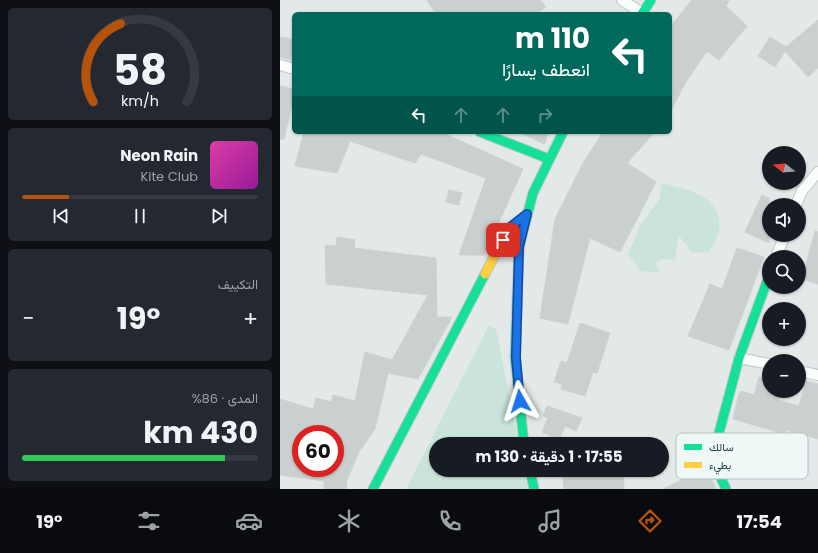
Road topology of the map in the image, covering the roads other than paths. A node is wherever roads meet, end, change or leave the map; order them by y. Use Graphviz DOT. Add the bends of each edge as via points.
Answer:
graph roads {
  1 [pos="622,0"];
  2 [pos="651,0"];
  3 [pos="639,12"];
  4 [pos="643,12"];
  5 [pos="280,65"];
  6 [pos="292,68"];
  7 [pos="485,134"];
  8 [pos="563,134"];
  9 [pos="549,159"];
  10 [pos="818,172"];
  11 [pos="799,198"];
  12 [pos="527,214"];
  13 [pos="762,294"];
  14 [pos="739,358"];
  15 [pos="762,363"];
  16 [pos="806,372"];
  17 [pos="818,375"];
  18 [pos="719,433"];
  19 [pos="523,437"];
  20 [pos="531,477"];
  21 [pos="721,479"];
  22 [pos="373,489"];
  23 [pos="534,489"];
  24 [pos="726,489"];
  1 -- 3 [label="street"];
  2 -- 4 [label="street"];
  5 -- 6 [label="street"];
  7 -- 9 [label="street"];
  8 -- 9 [label="street"];
  9 -- 12 [label="street" via="533,193"];
  10 -- 11 [label="street"];
  12 -- 19 [label="street" via="519,247 516,358"];
  12 -- 22 [label="street" via="509,228"];
  13 -- 14 [label="street"];
  14 -- 15 [label="street"];
  14 -- 18 [label="street"];
  16 -- 17 [label="street"];
  20 -- 23 [label="street"];
  21 -- 24 [label="street"];
}
